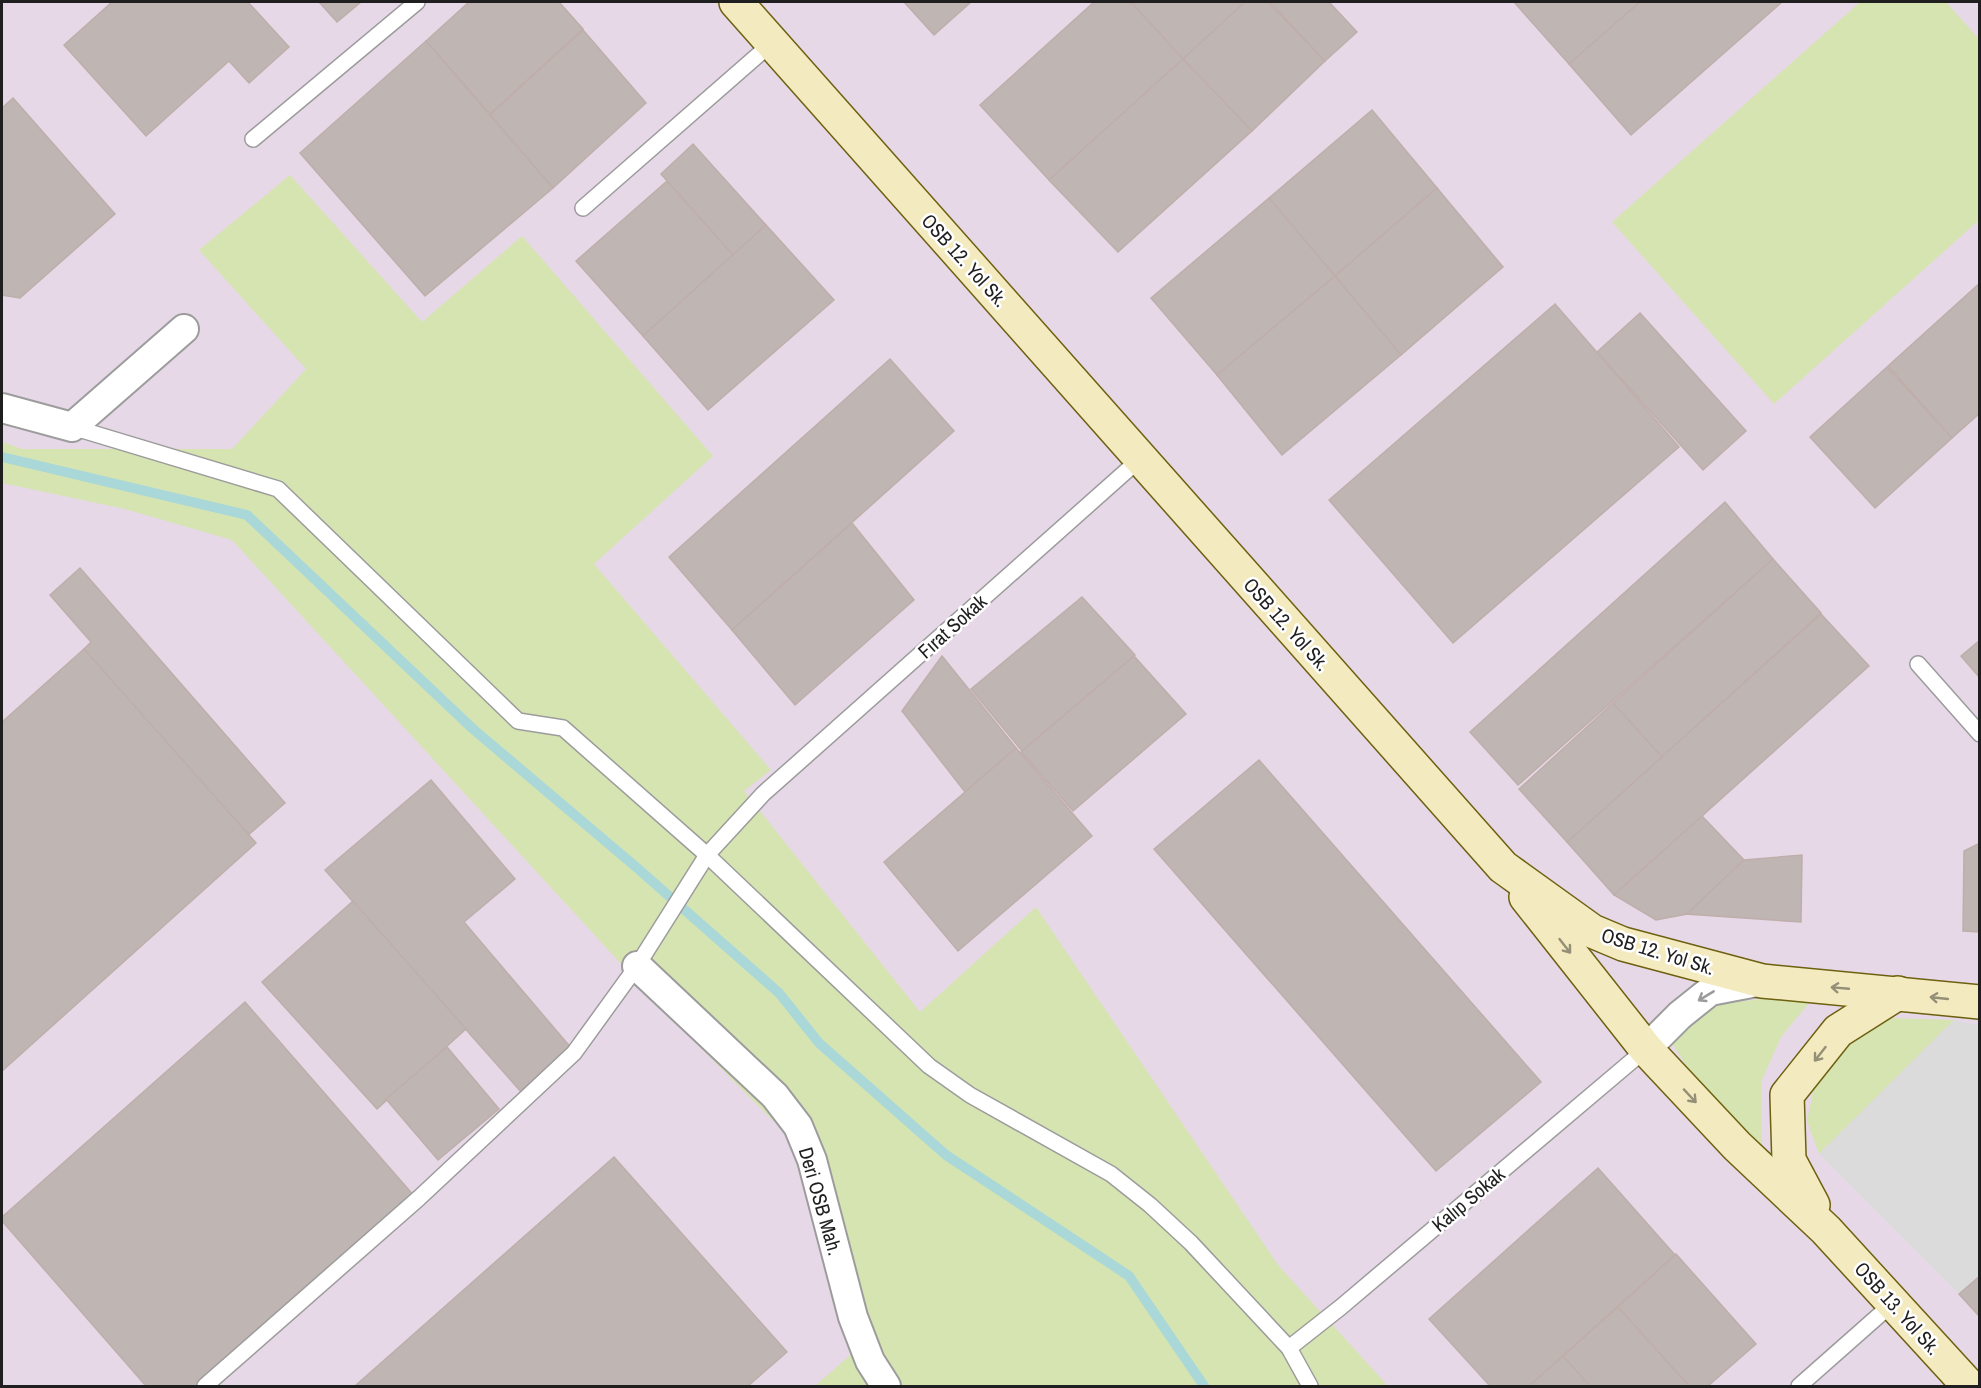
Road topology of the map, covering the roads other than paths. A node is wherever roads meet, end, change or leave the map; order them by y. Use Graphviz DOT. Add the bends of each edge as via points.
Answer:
graph roads {
  1 [pos="417,2"];
  2 [pos="736,2"];
  3 [pos="773,42"];
  4 [pos="254,139"];
  5 [pos="583,208"];
  6 [pos="184,329"];
  7 [pos="2,408"];
  8 [pos="72,427"];
  9 [pos="1141,458"];
  10 [pos="1918,664"];
  11 [pos="1980,734"];
  12 [pos="706,855"];
  13 [pos="1503,867"];
  14 [pos="644,956"];
  15 [pos="1762,981"];
  16 [pos="1898,993"];
  17 [pos="1980,1002"];
  18 [pos="1646,1048"];
  19 [pos="1826,1230"];
  20 [pos="1893,1303"];
  21 [pos="1289,1348"];
  22 [pos="205,1386"];
  23 [pos="886,1386"];
  24 [pos="1310,1386"];
  25 [pos="1799,1386"];
  26 [pos="1969,1386"];
  1 -- 4 [label="lane"];
  2 -- 3 [label="street, OSB 12. Yol Sk."];
  3 -- 5 [label="lane"];
  3 -- 9 [label="street, OSB 12. Yol Sk."];
  6 -- 8 [label="street"];
  7 -- 8 [label="street"];
  8 -- 12 [label="lane" via="278,489 518,721 563,728"];
  9 -- 12 [label="lane, Fırat Sokak" via="763,794"];
  9 -- 13 [label="street, OSB 12. Yol Sk."];
  10 -- 11 [label="lane"];
  12 -- 14 [label="lane, Fırat Sokak"];
  12 -- 21 [label="lane" via="929,1066 970,1095 1111,1174 1150,1205"];
  13 -- 15 [label="street, OSB 12. Yol Sk." via="1592,931 1623,944"];
  13 -- 18 [label="street, one-way"];
  14 -- 22 [label="lane, Fırat Sokak" via="573,1053 419,1198"];
  14 -- 23 [label="street, Deri OSB Mah." via="775,1096 798,1126 812,1160 853,1317 870,1361"];
  16 -- 15 [label="street, OSB 12. Yol Sk., one-way"];
  15 -- 18 [label="street, one-way" via="1710,992"];
  17 -- 16 [label="street, OSB 12. Yol Sk., one-way"];
  16 -- 19 [label="street, one-way" via="1838,1031 1787,1095 1789,1160"];
  18 -- 19 [label="street, one-way" via="1737,1146"];
  18 -- 21 [label="lane, Kalıp Sokak"];
  19 -- 20 [label="street, OSB 13. Yol Sk."];
  20 -- 25 [label="lane"];
  20 -- 26 [label="street, OSB 13. Yol Sk."];
  21 -- 24 [label="lane"];
}
